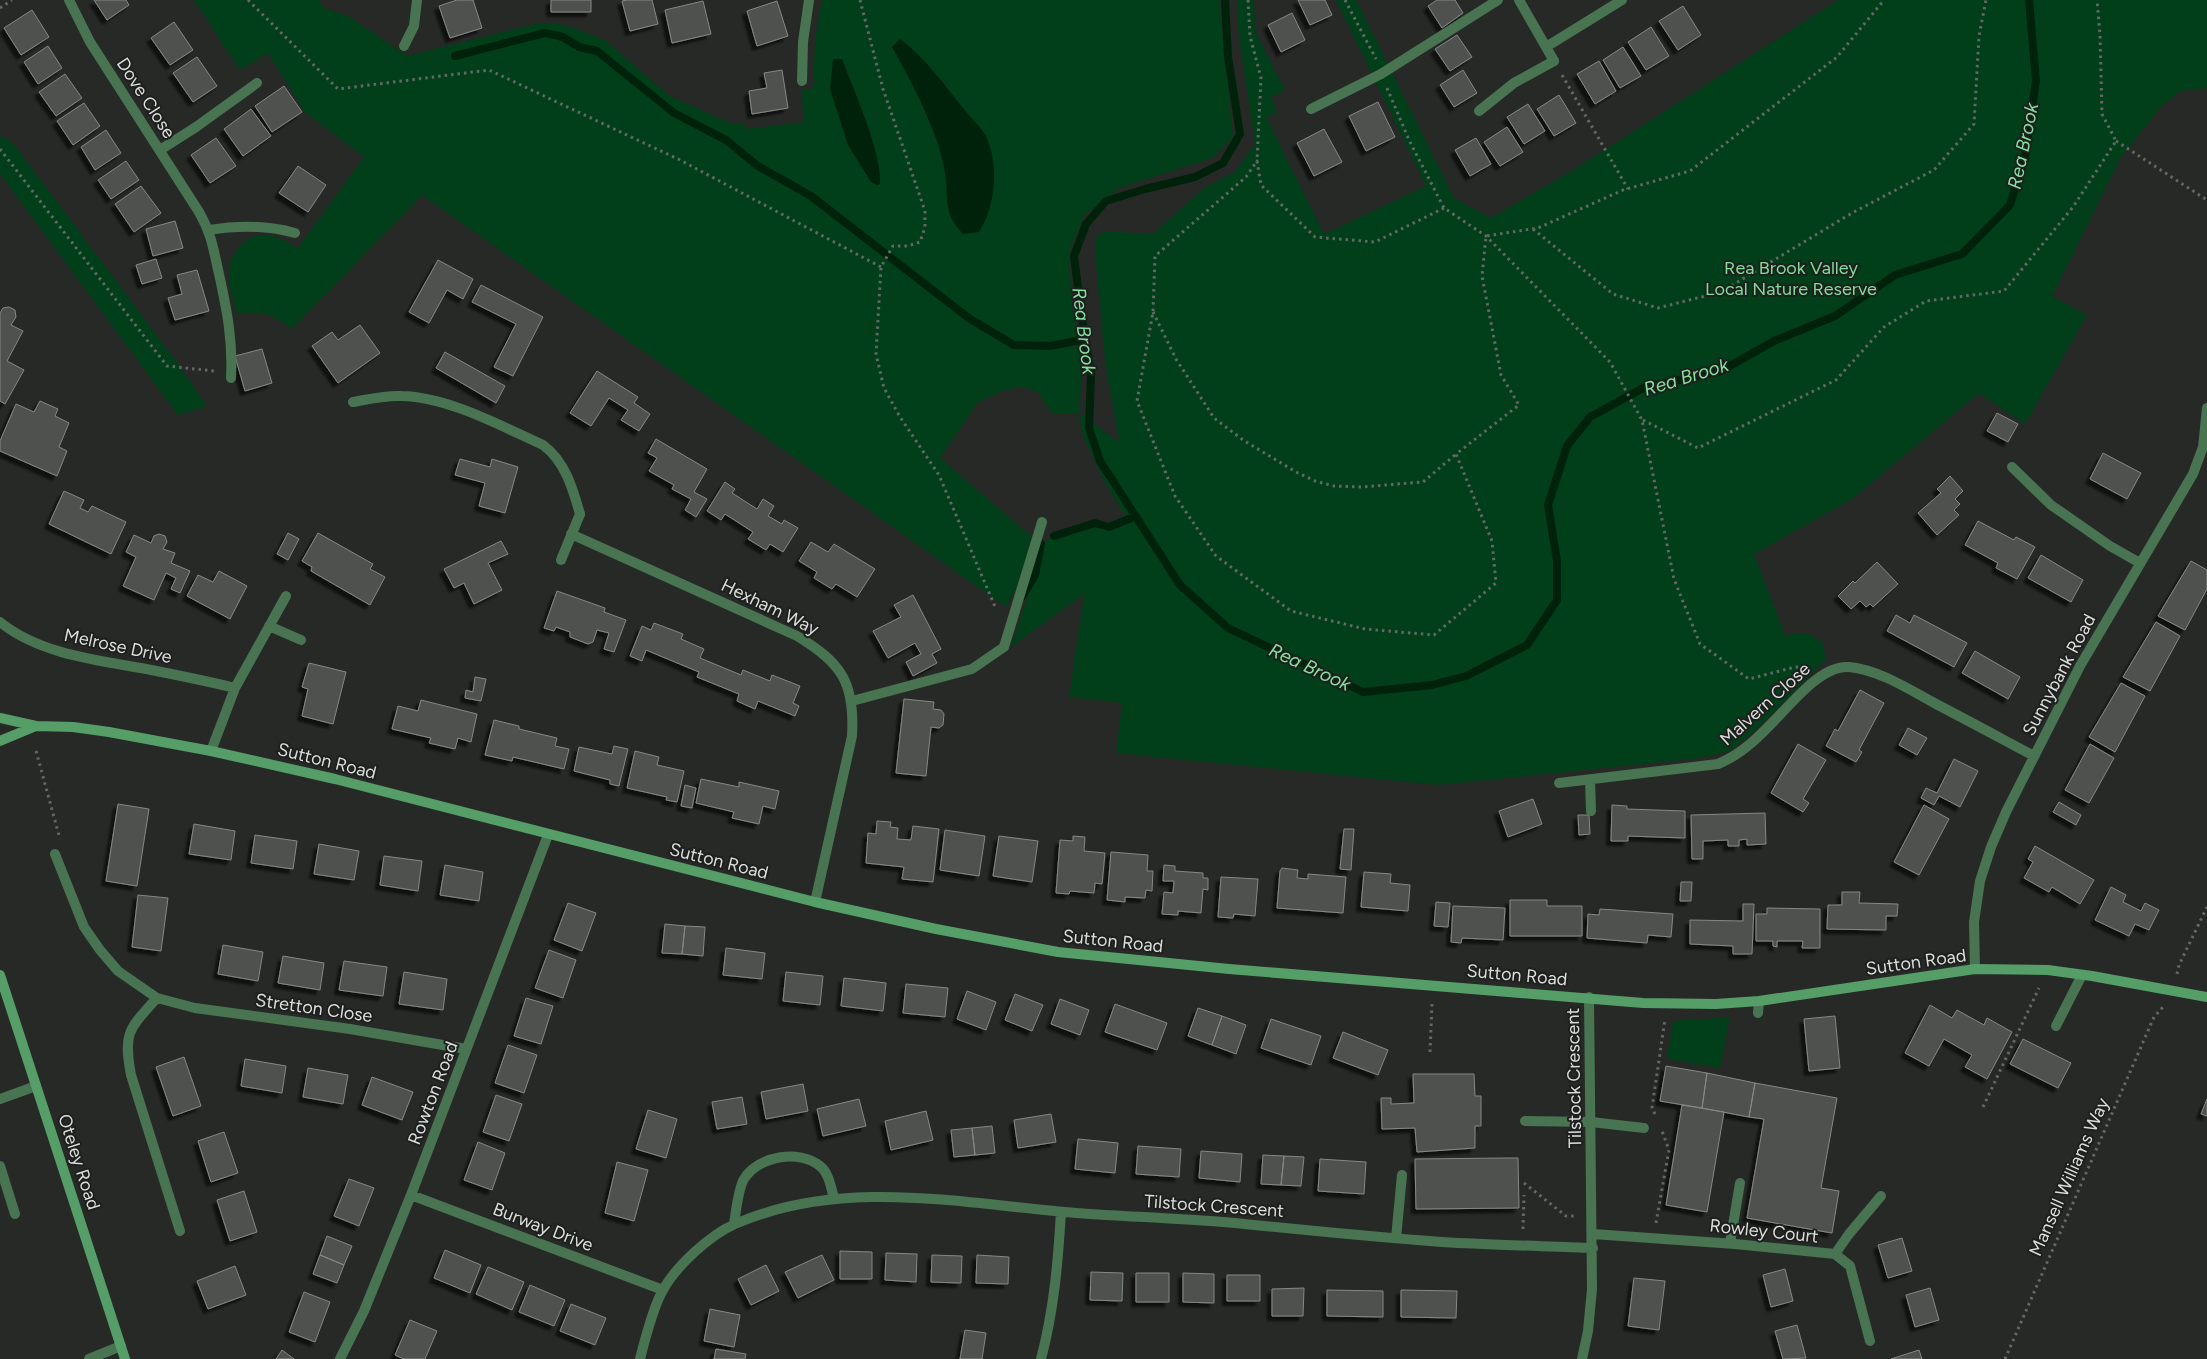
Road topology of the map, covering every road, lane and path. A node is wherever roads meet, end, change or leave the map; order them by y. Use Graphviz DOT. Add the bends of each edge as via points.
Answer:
graph roads {
  1 [pos="12,0"];
  2 [pos="69,0"];
  3 [pos="248,0"];
  4 [pos="417,0"];
  5 [pos="809,0"];
  6 [pos="860,0"];
  7 [pos="1248,0"];
  8 [pos="1344,0"];
  9 [pos="1498,0"];
  10 [pos="1518,0"];
  11 [pos="1622,0"];
  12 [pos="1884,0"];
  13 [pos="1986,0"];
  14 [pos="2097,0"];
  15 [pos="0,8"];
  16 [pos="404,46"];
  17 [pos="1546,47"];
  18 [pos="1554,61"];
  19 [pos="1382,74"];
  20 [pos="802,81"];
  21 [pos="257,83"];
  22 [pos="1311,109"];
  23 [pos="1479,111"];
  24 [pos="2116,141"];
  25 [pos="0,149"];
  26 [pos="160,150"];
  27 [pos="1257,161"];
  28 [pos="1628,189"];
  29 [pos="2207,200"];
  30 [pos="1444,208"];
  31 [pos="1533,229"];
  32 [pos="209,230"];
  33 [pos="295,233"];
  34 [pos="1486,236"];
  35 [pos="882,266"];
  36 [pos="1153,312"];
  37 [pos="231,375"];
  38 [pos="353,402"];
  39 [pos="2207,408"];
  40 [pos="1642,420"];
  41 [pos="1456,454"];
  42 [pos="2012,467"];
  43 [pos="1042,522"];
  44 [pos="571,534"];
  45 [pos="561,560"];
  46 [pos="2140,563"];
  47 [pos="286,596"];
  48 [pos="997,612"];
  49 [pos="0,622"];
  50 [pos="269,626"];
  51 [pos="301,640"];
  52 [pos="1838,668"];
  53 [pos="235,688"];
  54 [pos="852,701"];
  55 [pos="0,718"];
  56 [pos="36,726"];
  57 [pos="0,741"];
  58 [pos="36,751"];
  59 [pos="211,751"];
  60 [pos="2034,756"];
  61 [pos="1590,780"];
  62 [pos="1558,783"];
  63 [pos="1591,811"];
  64 [pos="548,835"];
  65 [pos="55,854"];
  66 [pos="815,902"];
  67 [pos="2207,907"];
  68 [pos="1975,969"];
  69 [pos="0,975"];
  70 [pos="2082,975"];
  71 [pos="2176,978"];
  72 [pos="2039,988"];
  73 [pos="1590,997"];
  74 [pos="2207,997"];
  75 [pos="156,998"];
  76 [pos="1759,1001"];
  77 [pos="1432,1004"];
  78 [pos="2162,1008"];
  79 [pos="1758,1013"];
  80 [pos="2056,1026"];
  81 [pos="466,1049"];
  82 [pos="1430,1052"];
  83 [pos="36,1086"];
  84 [pos="0,1099"];
  85 [pos="1983,1107"];
  86 [pos="1525,1121"];
  87 [pos="1591,1122"];
  88 [pos="1644,1128"];
  89 [pos="0,1166"];
  90 [pos="1402,1175"];
  91 [pos="1524,1183"];
  92 [pos="1740,1183"];
  93 [pos="411,1195"];
  94 [pos="1524,1195"];
  95 [pos="1882,1196"];
  96 [pos="834,1198"];
  97 [pos="1061,1212"];
  98 [pos="14,1214"];
  99 [pos="1592,1216"];
  100 [pos="734,1224"];
  101 [pos="180,1231"];
  102 [pos="1593,1234"];
  103 [pos="1396,1238"];
  104 [pos="1730,1243"];
  105 [pos="1523,1245"];
  106 [pos="1593,1248"];
  107 [pos="1835,1254"];
  108 [pos="663,1290"];
  109 [pos="1870,1342"];
  110 [pos="122,1346"];
  111 [pos="90,1359"];
  112 [pos="126,1359"];
  113 [pos="340,1359"];
  114 [pos="640,1359"];
  115 [pos="1041,1359"];
  116 [pos="1582,1359"];
  117 [pos="2005,1359"];
  1 -- 15 [label="path"];
  2 -- 26 [label="street, Dove Close" via="90,42"];
  3 -- 35 [label="path" via="338,89 489,70 680,160"];
  4 -- 16 [label="street" via="414,26"];
  5 -- 20 [label="street"];
  6 -- 35 [label="path" via="883,89 925,211 925,227 920,242 893,246"];
  7 -- 27 [label="path" via="1250,36 1261,78"];
  8 -- 19 [label="path"];
  9 -- 19 [label="street"];
  10 -- 17 [label="street"];
  11 -- 17 [label="street"];
  12 -- 28 [label="path" via="1837,57 1690,171"];
  13 -- 31 [label="path" via="1979,36 1974,124 1934,170 1852,213 1721,292 1658,308 1612,294"];
  14 -- 24 [label="path" via="2102,114"];
  17 -- 18 [label="street"];
  18 -- 23 [label="street" via="1514,83"];
  18 -- 28 [label="path"];
  19 -- 22 [label="street"];
  19 -- 30 [label="path" via="1409,140"];
  21 -- 26 [label="street"];
  24 -- 29 [label="path"];
  24 -- 40 [label="path" via="2073,207 2004,291 1926,301 1884,327 1836,380 1698,448"];
  25 -- 37 [label="path" via="167,366"];
  26 -- 32 [label="street, Dove Close"];
  27 -- 30 [label="path" via="1262,185 1315,237 1375,242"];
  27 -- 36 [label="path" via="1246,177 1155,256"];
  28 -- 31 [label="path"];
  30 -- 34 [label="path"];
  31 -- 34 [label="path"];
  32 -- 33 [label="street" via="257,226"];
  32 -- 37 [label="street, Dove Close" via="216,250 231,334"];
  34 -- 40 [label="path" via="1610,362"];
  34 -- 41 [label="path" via="1482,276 1501,375 1520,405"];
  35 -- 48 [label="path" via="876,354 884,388 939,475"];
  36 -- 41 [label="path" via="1176,359 1214,418 1243,440 1315,482 1361,488 1423,482"];
  36 -- 41 [label="path" via="1137,401 1175,496 1216,556 1291,611 1365,629 1434,635 1496,583 1492,541"];
  38 -- 44 [label="street" via="380,396 426,399 468,412 542,445 560,463 574,492 580,514"];
  39 -- 46 [label="street, Sunnybank Road" via="2203,447 2194,474"];
  40 -- 52 [label="path" via="1674,579 1700,644 1749,679 1795,667"];
  42 -- 46 [label="street" via="2059,510"];
  43 -- 54 [label="street" via="1004,647 972,669"];
  44 -- 45 [label="street"];
  44 -- 54 [label="street, Hexham Way" via="797,636 820,650 836,666"];
  46 -- 60 [label="street, Sunnybank Road" via="2080,666"];
  47 -- 50 [label="street"];
  49 -- 53 [label="street, Melrose Drive" via="51,649 108,664"];
  50 -- 51 [label="street"];
  50 -- 53 [label="street"];
  52 -- 60 [label="street, Malvern Close" via="1868,671 1898,684"];
  52 -- 61 [label="street, Malvern Close" via="1811,684 1752,743 1732,758 1697,768"];
  53 -- 59 [label="street"];
  54 -- 66 [label="street, Hexham Way" via="852,736"];
  55 -- 56 [label="street, Sutton Road"];
  56 -- 57 [label="street, Sutton Road"];
  56 -- 59 [label="street, Sutton Road" via="73,727"];
  58 -- 65 [label="path" via="60,840"];
  59 -- 64 [label="street, Sutton Road" via="335,779"];
  60 -- 68 [label="street, Sunnybank Road" via="2006,812 1980,881 1974,922"];
  61 -- 62 [label="street, Malvern Close"];
  61 -- 63 [label="street"];
  64 -- 66 [label="street, Sutton Road"];
  64 -- 81 [label="street, Rowton Road"];
  65 -- 75 [label="street, Stretton Close" via="84,927 100,950 118,971"];
  66 -- 73 [label="street, Sutton Road" via="936,930 1058,952 1229,969"];
  67 -- 71 [label="path"];
  68 -- 70 [label="street, Sutton Road" via="2048,970"];
  68 -- 76 [label="street, Sutton Road"];
  69 -- 83 [label="street, Oteley Road"];
  70 -- 74 [label="street, Sutton Road"];
  70 -- 80 [label="street"];
  72 -- 85 [label="path"];
  73 -- 76 [label="street, Sutton Road" via="1643,1003"];
  73 -- 87 [label="street, Tilstock Crescent"];
  75 -- 81 [label="street, Stretton Close" via="195,1008"];
  75 -- 101 [label="street" via="132,1026 126,1049 131,1075"];
  76 -- 79 [label="street"];
  77 -- 82 [label="path"];
  78 -- 117 [label="path, Mansell Williams Way" via="2154,1017"];
  81 -- 93 [label="street, Rowton Road"];
  83 -- 84 [label="street"];
  83 -- 110 [label="street, Oteley Road"];
  86 -- 87 [label="street"];
  87 -- 88 [label="street"];
  87 -- 99 [label="street, Tilstock Crescent"];
  89 -- 98 [label="street"];
  90 -- 103 [label="street"];
  91 -- 99 [label="path" via="1566,1216"];
  92 -- 104 [label="street"];
  93 -- 108 [label="street, Burway Drive"];
  93 -- 113 [label="street, Rowton Road" via="364,1311"];
  94 -- 105 [label="path"];
  95 -- 107 [label="street"];
  96 -- 97 [label="street, Tilstock Crescent" via="879,1196"];
  96 -- 100 [label="street, Tilstock Crescent" via="766,1213"];
  96 -- 100 [label="street" via="828,1177 820,1166 800,1158 776,1157 759,1164 744,1179"];
  97 -- 103 [label="street, Tilstock Crescent"];
  97 -- 115 [label="street" via="1056,1286"];
  99 -- 102 [label="street, Tilstock Crescent"];
  100 -- 108 [label="street, Tilstock Crescent" via="698,1250"];
  102 -- 104 [label="street, Rowley Court"];
  102 -- 106 [label="street, Tilstock Crescent"];
  103 -- 105 [label="street, Tilstock Crescent"];
  104 -- 107 [label="street, Rowley Court"];
  105 -- 106 [label="street, Tilstock Crescent"];
  106 -- 116 [label="street, Tilstock Crescent" via="1588,1332"];
  107 -- 109 [label="street, Rowley Court" via="1850,1266"];
  108 -- 114 [label="street, Tilstock Crescent"];
  110 -- 111 [label="street"];
  110 -- 112 [label="street, Oteley Road"];
}
